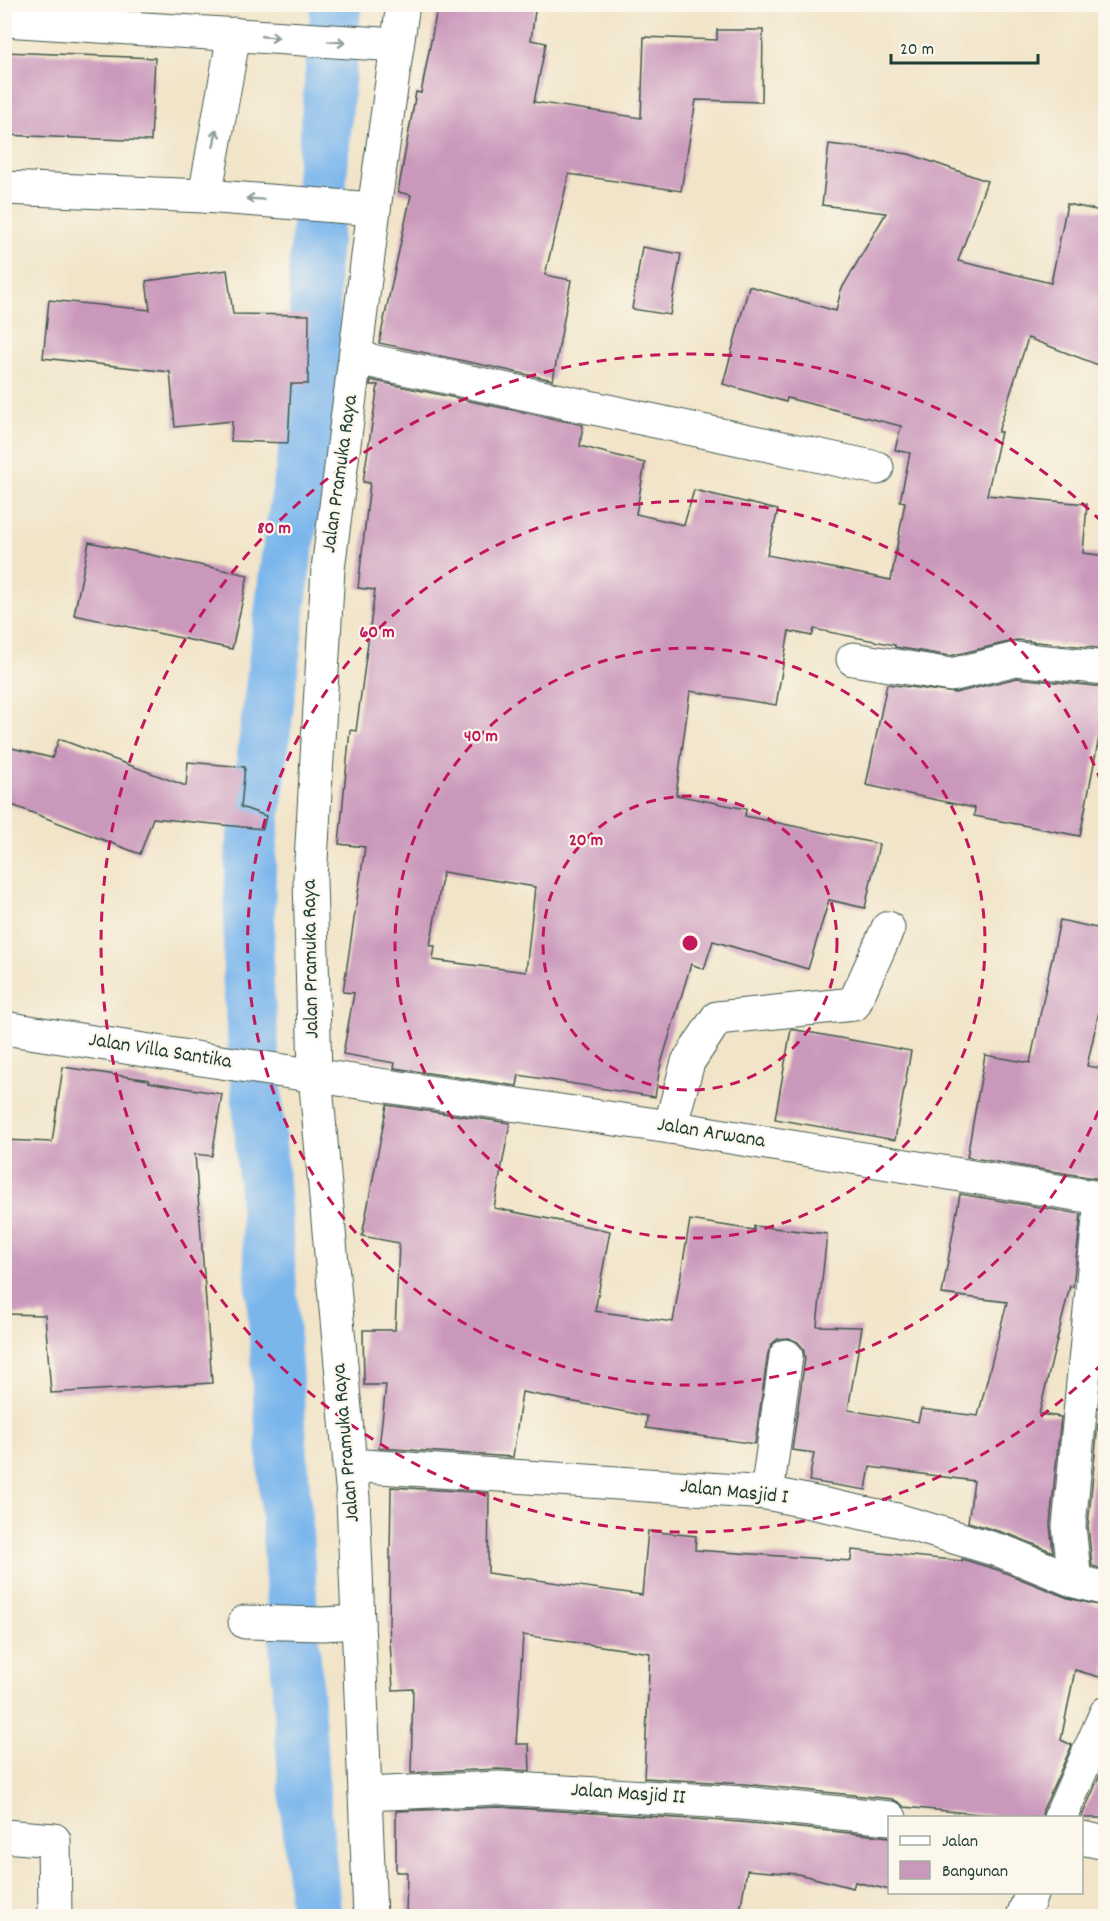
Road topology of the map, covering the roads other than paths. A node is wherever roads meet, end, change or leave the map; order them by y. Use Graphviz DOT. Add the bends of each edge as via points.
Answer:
graph roads {
  1 [pos="403,4"];
  2 [pos="4,20"];
  3 [pos="234,34"];
  4 [pos="383,45"];
  5 [pos="4,188"];
  6 [pos="205,196"];
  7 [pos="359,208"];
  8 [pos="357,358"];
  9 [pos="877,468"];
  10 [pos="853,659"];
  11 [pos="1106,668"];
  12 [pos="888,928"];
  13 [pos="4,1028"];
  14 [pos="315,1075"];
  15 [pos="670,1127"];
  16 [pos="1103,1198"];
  17 [pos="786,1356"];
  18 [pos="349,1465"];
  19 [pos="767,1493"];
  20 [pos="1090,1585"];
  21 [pos="259,1622"];
  22 [pos="358,1622"];
  23 [pos="1106,1713"];
  24 [pos="365,1794"];
  25 [pos="1061,1816"];
  26 [pos="888,1818"];
  27 [pos="4,1836"];
  28 [pos="1083,1838"];
  29 [pos="1106,1843"];
  30 [pos="1032,1894"];
  31 [pos="55,1917"];
  32 [pos="370,1917"];
  33 [pos="1023,1917"];
  1 -- 4 [label="street, Jalan Pramuka Raya"];
  2 -- 3 [label="street"];
  3 -- 4 [label="street, one-way"];
  6 -- 3 [label="street, one-way"];
  4 -- 7 [label="street, Jalan Pramuka Raya"];
  5 -- 6 [label="street"];
  7 -- 6 [label="street, one-way"];
  7 -- 8 [label="street, Jalan Pramuka Raya"];
  8 -- 9 [label="street"];
  8 -- 14 [label="street, Jalan Pramuka Raya" via="328,569 310,878"];
  10 -- 11 [label="street" via="951,675 1016,659"];
  12 -- 15 [label="street" via="854,1004 717,1018 688,1062"];
  13 -- 14 [label="street, Jalan Villa Santika"];
  14 -- 15 [label="street, Jalan Arwana"];
  14 -- 18 [label="street, Jalan Pramuka Raya"];
  15 -- 16 [label="street, Jalan Arwana"];
  16 -- 20 [label="street" via="1070,1526"];
  17 -- 19 [label="street"];
  18 -- 19 [label="street, Jalan Masjid I"];
  18 -- 22 [label="street, Jalan Pramuka Raya"];
  19 -- 20 [label="street, Jalan Masjid I" via="897,1520 1004,1552"];
  21 -- 22 [label="street"];
  22 -- 24 [label="street, Jalan Pramuka Raya"];
  23 -- 25 [label="street"];
  24 -- 26 [label="street, Jalan Masjid II" via="499,1788 742,1803"];
  24 -- 32 [label="street, Jalan Pramuka Raya"];
  27 -- 31 [label="street" via="54,1840"];
  28 -- 29 [label="street"];
  30 -- 33 [label="street"];
}
